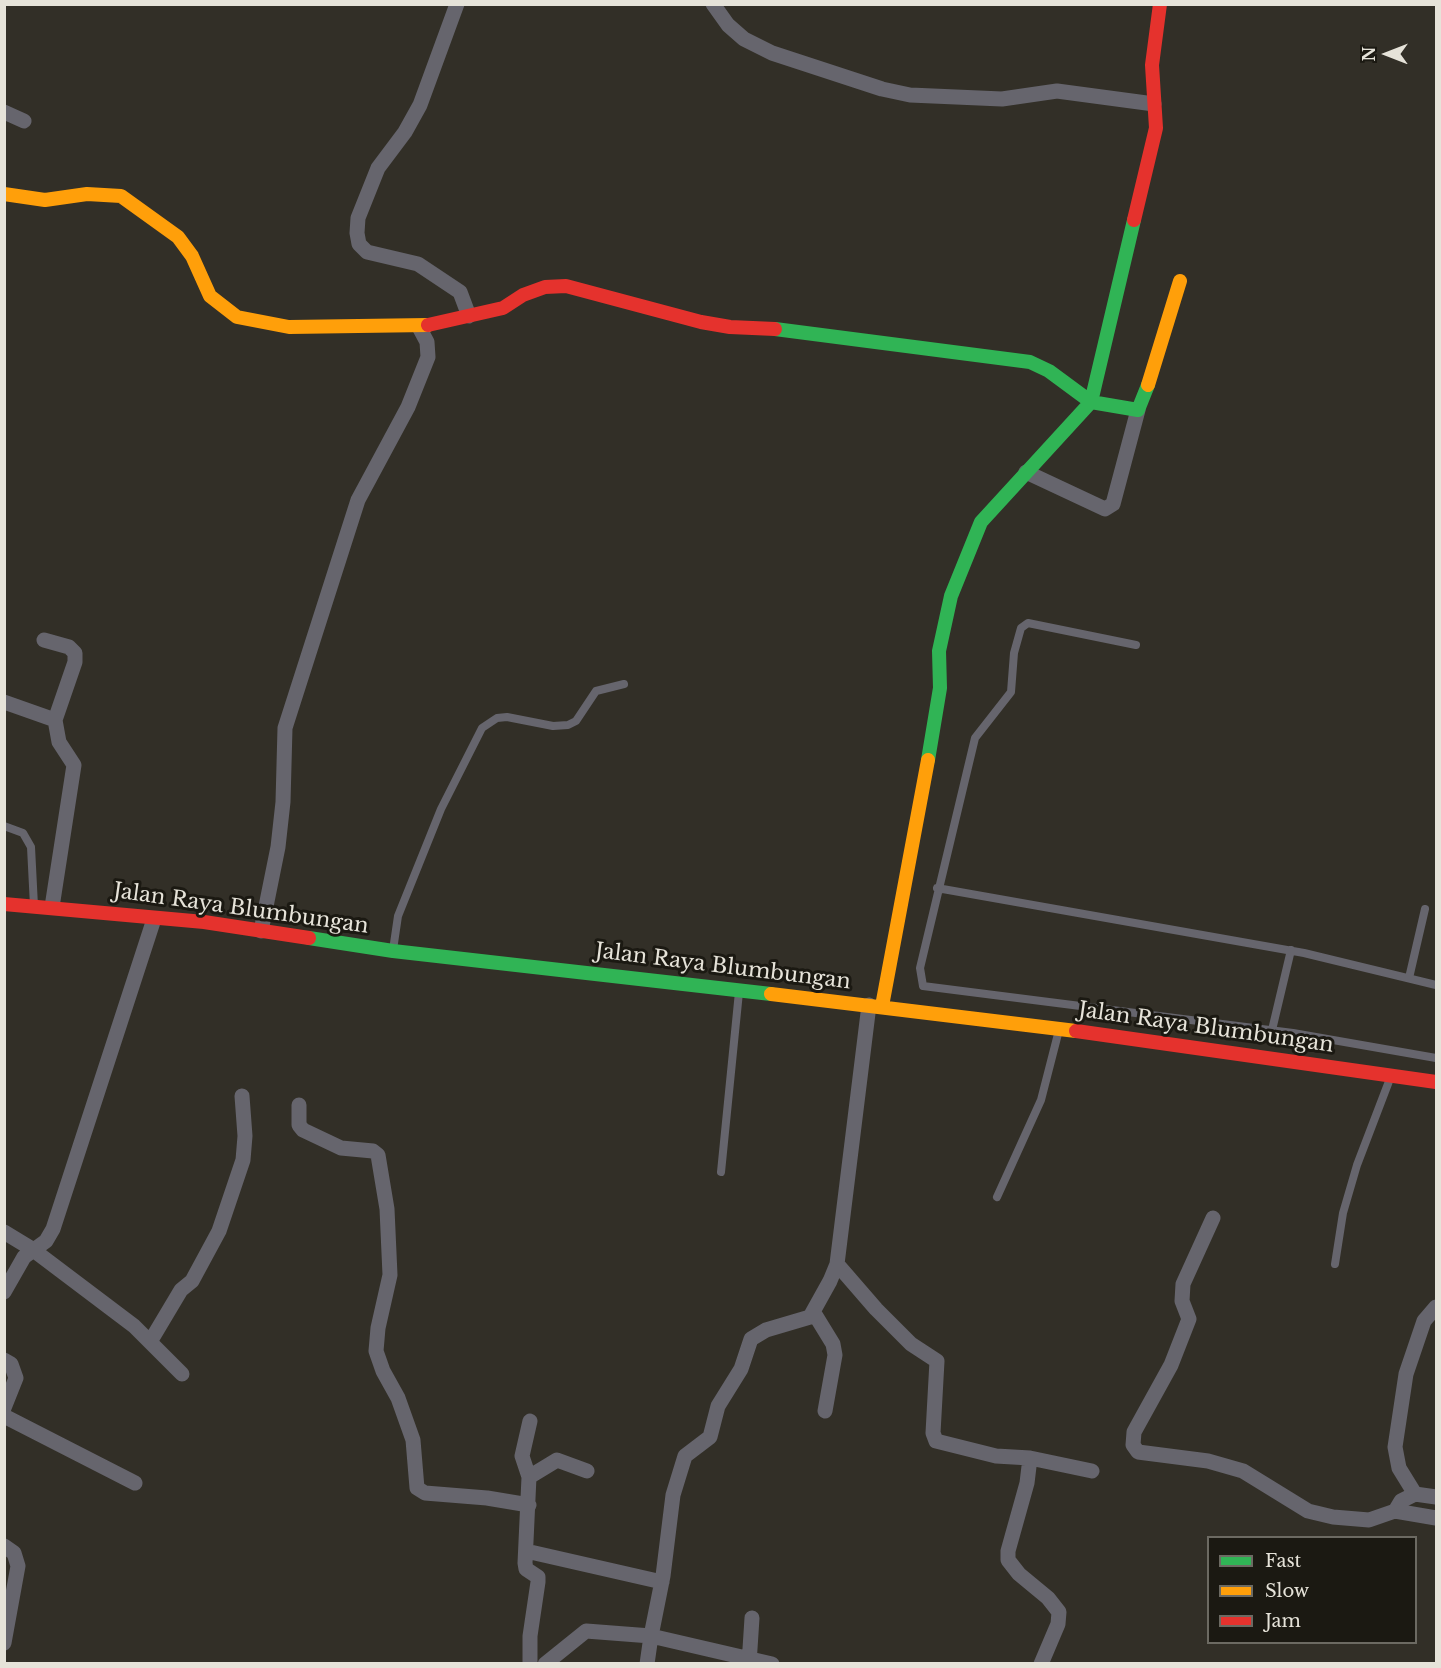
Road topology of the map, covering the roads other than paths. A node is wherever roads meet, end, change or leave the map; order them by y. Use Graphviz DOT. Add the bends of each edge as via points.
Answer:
graph roads {
  1 [pos="457,4"];
  2 [pos="713,4"];
  3 [pos="1160,4"];
  4 [pos="1154,104"];
  5 [pos="4,112"];
  6 [pos="24,120"];
  7 [pos="4,194"];
  8 [pos="1180,281"];
  9 [pos="469,316"];
  10 [pos="419,327"];
  11 [pos="1091,402"];
  12 [pos="1138,410"];
  13 [pos="1026,472"];
  14 [pos="44,640"];
  15 [pos="1136,645"];
  16 [pos="624,684"];
  17 [pos="4,702"];
  18 [pos="55,720"];
  19 [pos="4,826"];
  20 [pos="937,888"];
  21 [pos="4,904"];
  22 [pos="34,906"];
  23 [pos="52,907"];
  24 [pos="1425,909"];
  25 [pos="153,919"];
  26 [pos="261,930"];
  27 [pos="1291,950"];
  28 [pos="393,951"];
  29 [pos="1409,978"];
  30 [pos="1437,985"];
  31 [pos="739,991"];
  32 [pos="876,1006"];
  33 [pos="1060,1029"];
  34 [pos="1272,1030"];
  35 [pos="1437,1058"];
  36 [pos="1392,1075"];
  37 [pos="1437,1082"];
  38 [pos="242,1096"];
  39 [pos="299,1105"];
  40 [pos="721,1172"];
  41 [pos="997,1197"];
  42 [pos="1213,1218"];
  43 [pos="4,1232"];
  44 [pos="32,1249"];
  45 [pos="837,1264"];
  46 [pos="1335,1264"];
  47 [pos="4,1292"];
  48 [pos="1437,1307"];
  49 [pos="814,1312"];
  50 [pos="150,1342"];
  51 [pos="4,1360"];
  52 [pos="182,1374"];
  53 [pos="4,1408"];
  54 [pos="825,1411"];
  55 [pos="4,1416"];
  56 [pos="530,1421"];
  57 [pos="1030,1458"];
  58 [pos="587,1471"];
  59 [pos="1092,1471"];
  60 [pos="529,1478"];
  61 [pos="135,1483"];
  62 [pos="1415,1494"];
  63 [pos="1437,1497"];
  64 [pos="529,1505"];
  65 [pos="1395,1511"];
  66 [pos="1437,1518"];
  67 [pos="4,1546"];
  68 [pos="526,1551"];
  69 [pos="662,1582"];
  70 [pos="752,1618"];
  71 [pos="651,1636"];
  72 [pos="4,1643"];
  73 [pos="749,1661"];
  74 [pos="530,1664"];
  75 [pos="545,1664"];
  76 [pos="647,1664"];
  77 [pos="772,1664"];
  78 [pos="1041,1664"];
  1 -- 9 [label="street" via="420,105 378,168 358,218 357,233 359,244 367,252 418,264 460,292"];
  2 -- 4 [label="street" via="728,26 772,54 882,89 910,95 1002,99 1057,92"];
  3 -- 4 [label="street" via="1152,65"];
  4 -- 11 [label="street" via="1153,145"];
  5 -- 6 [label="street"];
  7 -- 10 [label="street" via="45,200 87,194 121,196 177,237 192,256 210,296 237,317 288,327"];
  8 -- 12 [label="street" via="1155,368"];
  9 -- 10 [label="street"];
  9 -- 11 [label="street" via="503,308 545,287 566,286 711,324 794,330 1030,362 1049,370"];
  10 -- 26 [label="street" via="427,342 428,357 408,407 358,500 285,728 278,847"];
  11 -- 12 [label="street"];
  11 -- 13 [label="street"];
  12 -- 13 [label="street" via="1113,504 1105,509"];
  13 -- 32 [label="street" via="981,522 951,596 939,651 938,708"];
  14 -- 18 [label="street" via="69,647 75,653"];
  15 -- 20 [label="lane" via="1028,623 1021,628 1014,653 1011,692 975,738"];
  16 -- 28 [label="lane" via="596,691 576,721 568,725 507,717 490,721 482,728 437,820 399,916"];
  17 -- 18 [label="street"];
  18 -- 23 [label="street" via="59,742 74,765 74,774"];
  19 -- 22 [label="lane" via="23,833 31,847"];
  20 -- 27 [label="lane"];
  20 -- 34 [label="lane" via="920,968 923,986"];
  21 -- 22 [label="street, Jalan Raya Blumbungan"];
  22 -- 23 [label="street, Jalan Raya Blumbungan"];
  23 -- 25 [label="street, Jalan Raya Blumbungan"];
  24 -- 29 [label="lane"];
  25 -- 26 [label="street, Jalan Raya Blumbungan"];
  25 -- 44 [label="street" via="53,1229 46,1241"];
  26 -- 28 [label="street, Jalan Raya Blumbungan"];
  27 -- 29 [label="lane"];
  27 -- 34 [label="lane"];
  28 -- 31 [label="street, Jalan Raya Blumbungan"];
  29 -- 30 [label="lane"];
  31 -- 32 [label="street, Jalan Raya Blumbungan"];
  31 -- 40 [label="lane"];
  32 -- 33 [label="street, Jalan Raya Blumbungan"];
  32 -- 45 [label="street"];
  33 -- 36 [label="street, Jalan Raya Blumbungan"];
  33 -- 41 [label="lane" via="1041,1100"];
  34 -- 35 [label="lane"];
  36 -- 37 [label="street, Jalan Raya Blumbungan"];
  36 -- 46 [label="lane" via="1343,1213"];
  38 -- 50 [label="street" via="243,1160 219,1231 192,1281 181,1290"];
  39 -- 64 [label="street" via="299,1125 303,1130 341,1148 373,1151 378,1155 387,1209 390,1275 376,1351 399,1398 412,1440 417,1488 424,1493"];
  42 -- 65 [label="street" via="1183,1284 1181,1294 1189,1319 1171,1365 1134,1432 1133,1445 1147,1455 1208,1461 1243,1471 1308,1511 1351,1521 1369,1520"];
  43 -- 44 [label="street"];
  44 -- 47 [label="street"];
  44 -- 50 [label="street"];
  45 -- 49 [label="street"];
  45 -- 57 [label="street" via="911,1344 937,1361 933,1433 936,1441 996,1456"];
  48 -- 62 [label="street" via="1424,1321 1409,1363 1395,1447 1399,1468"];
  49 -- 54 [label="street" via="833,1344 835,1355"];
  49 -- 69 [label="street" via="810,1317 766,1330 751,1339 741,1369 718,1406 710,1437 684,1456 673,1495"];
  50 -- 52 [label="street"];
  51 -- 53 [label="street" via="11,1364 16,1378"];
  55 -- 61 [label="street"];
  56 -- 60 [label="street" via="522,1456"];
  57 -- 59 [label="street"];
  57 -- 78 [label="street" via="1008,1560 1059,1612"];
  58 -- 60 [label="street" via="557,1460"];
  60 -- 64 [label="street"];
  62 -- 63 [label="street"];
  62 -- 65 [label="street" via="1401,1501"];
  64 -- 68 [label="street"];
  65 -- 66 [label="street"];
  67 -- 72 [label="street" via="14,1553 18,1566"];
  68 -- 69 [label="street"];
  68 -- 74 [label="street" via="526,1569 535,1573 538,1582"];
  69 -- 71 [label="street"];
  70 -- 73 [label="street"];
  71 -- 73 [label="street"];
  71 -- 75 [label="street" via="586,1631"];
  71 -- 76 [label="street"];
  73 -- 77 [label="street"];
}
